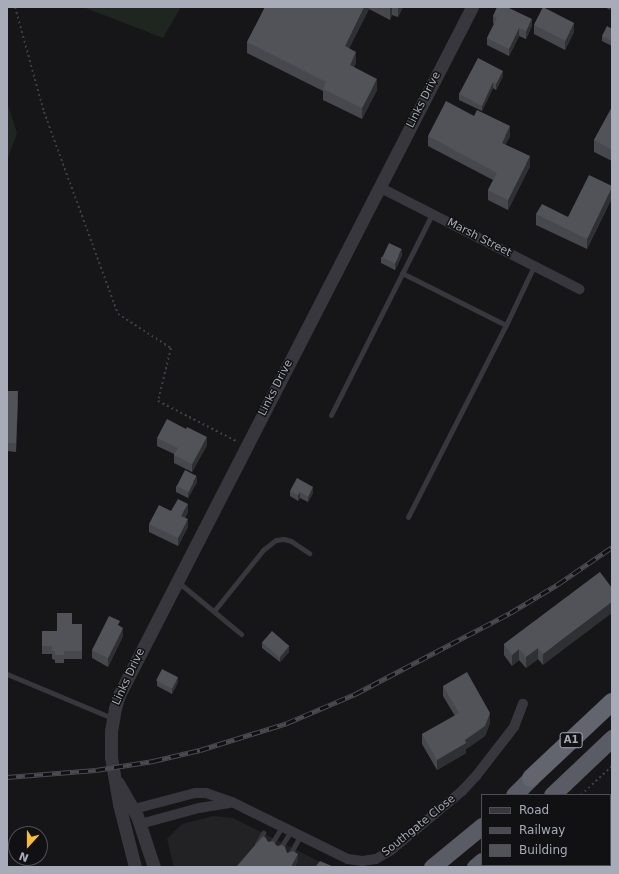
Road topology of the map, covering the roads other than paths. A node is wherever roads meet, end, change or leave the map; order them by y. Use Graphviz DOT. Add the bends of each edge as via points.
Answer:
graph roads {
  1 [pos="472,7"];
  2 [pos="379,187"];
  3 [pos="432,214"];
  4 [pos="534,266"];
  5 [pos="402,273"];
  6 [pos="578,289"];
  7 [pos="506,326"];
  8 [pos="331,415"];
  9 [pos="408,517"];
  10 [pos="309,553"];
  11 [pos="177,581"];
  12 [pos="214,611"];
  13 [pos="241,634"];
  14 [pos="7,674"];
  15 [pos="612,702"];
  16 [pos="523,704"];
  17 [pos="113,719"];
  18 [pos="612,738"];
  19 [pos="115,778"];
  20 [pos="531,778"];
  21 [pos="515,794"];
  22 [pos="553,794"];
  23 [pos="232,802"];
  24 [pos="134,809"];
  25 [pos="123,822"];
  26 [pos="140,824"];
  27 [pos="481,827"];
  28 [pos="291,831"];
  29 [pos="263,833"];
  30 [pos="254,846"];
  31 [pos="270,846"];
  32 [pos="279,850"];
  33 [pos="289,856"];
  34 [pos="135,867"];
  35 [pos="154,867"];
  36 [pos="432,867"];
  1 -- 2 [label="street, Links Drive"];
  2 -- 3 [label="street, Marsh Street"];
  2 -- 11 [label="street, Links Drive"];
  3 -- 4 [label="street, Marsh Street"];
  3 -- 5 [label="lane"];
  4 -- 6 [label="street, Marsh Street"];
  4 -- 7 [label="lane"];
  5 -- 7 [label="lane"];
  5 -- 8 [label="lane"];
  7 -- 9 [label="lane"];
  10 -- 12 [label="lane" via="291,541 276,540 264,550"];
  11 -- 12 [label="lane"];
  11 -- 17 [label="street, Links Drive" via="125,684"];
  12 -- 13 [label="lane"];
  14 -- 17 [label="lane"];
  15 -- 20 [label="highway, A1"];
  16 -- 28 [label="street, Southgate Close" via="514,727 476,776 462,791 382,857 369,861 355,861"];
  17 -- 19 [label="street, Links Drive" via="110,747"];
  18 -- 22 [label="highway, A1"];
  19 -- 24 [label="street, Links Drive"];
  19 -- 25 [label="street, Links Drive"];
  20 -- 21 [label="highway, A1"];
  23 -- 24 [label="street, Southgate Close" via="198,793"];
  23 -- 26 [label="street" via="198,808"];
  23 -- 28 [label="street, Southgate Close"];
  24 -- 25 [label="street"];
  24 -- 26 [label="street, Links Drive"];
  25 -- 26 [label="street"];
  25 -- 34 [label="street, Links Drive"];
  26 -- 35 [label="street, Links Drive"];
  27 -- 36 [label="highway"];
  28 -- 31 [label="lane"];
  28 -- 32 [label="lane"];
  28 -- 33 [label="lane"];
  29 -- 30 [label="lane"];
}
